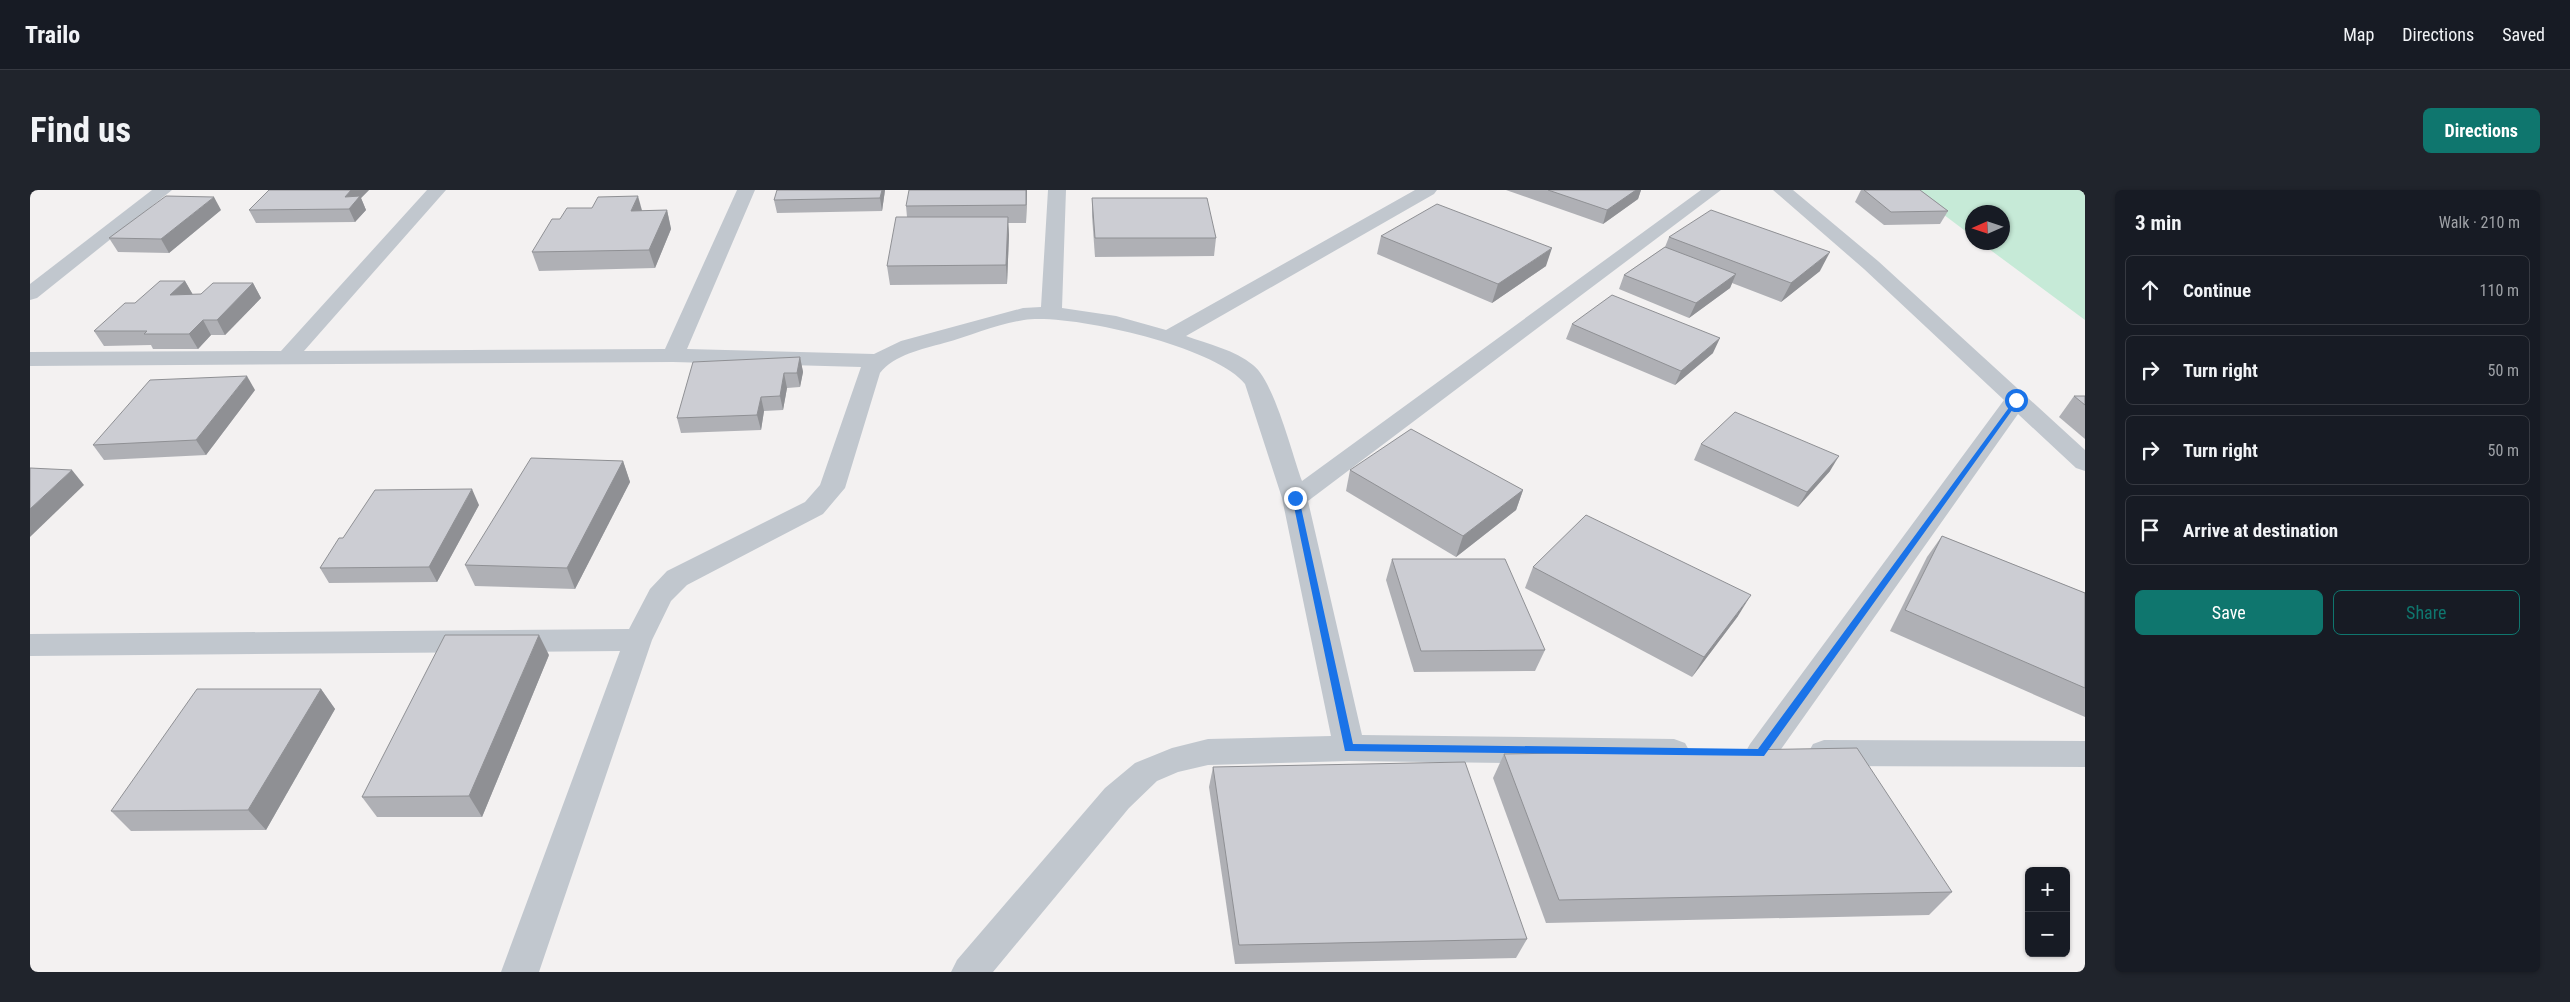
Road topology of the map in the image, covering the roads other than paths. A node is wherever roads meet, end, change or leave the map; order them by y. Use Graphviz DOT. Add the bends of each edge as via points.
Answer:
graph roads {
  1 [pos="162,190"];
  2 [pos="437,190"];
  3 [pos="746,190"];
  4 [pos="1057,190"];
  5 [pos="1428,190"];
  6 [pos="1712,190"];
  7 [pos="1782,190"];
  8 [pos="1826,251"];
  9 [pos="1872,265"];
  10 [pos="30,294"];
  11 [pos="1052,313"];
  12 [pos="1169,337"];
  13 [pos="673,355"];
  14 [pos="30,358"];
  15 [pos="286,358"];
  16 [pos="878,361"];
  17 [pos="2016,400"];
  18 [pos="2085,463"];
  19 [pos="1295,498"];
  20 [pos="638,640"];
  21 [pos="30,645"];
  22 [pos="1349,748"];
  23 [pos="1731,753"];
  24 [pos="2085,754"];
  25 [pos="520,972"];
  26 [pos="970,972"];
  1 -- 10 [label="street"];
  2 -- 15 [label="street"];
  3 -- 13 [label="street"];
  4 -- 11 [label="street"];
  5 -- 12 [label="street"];
  6 -- 19 [label="street" via="1699,211"];
  7 -- 9 [label="street"];
  8 -- 9 [label="street"];
  9 -- 17 [label="street"];
  11 -- 12 [label="street" via="1116,322"];
  11 -- 16 [label="street" via="1023,314 908,346"];
  12 -- 19 [label="street" via="1246,370 1256,383"];
  13 -- 15 [label="street"];
  13 -- 16 [label="street"];
  14 -- 15 [label="street"];
  16 -- 20 [label="street" via="870,372 832,488 814,508 677,578 660,596"];
  17 -- 18 [label="street"];
  17 -- 23 [label="street"];
  19 -- 22 [label="street"];
  20 -- 21 [label="street"];
  20 -- 25 [label="street"];
  22 -- 23 [label="street"];
  22 -- 26 [label="street" via="1208,752 1146,772 1117,798"];
  23 -- 24 [label="street"];
}
